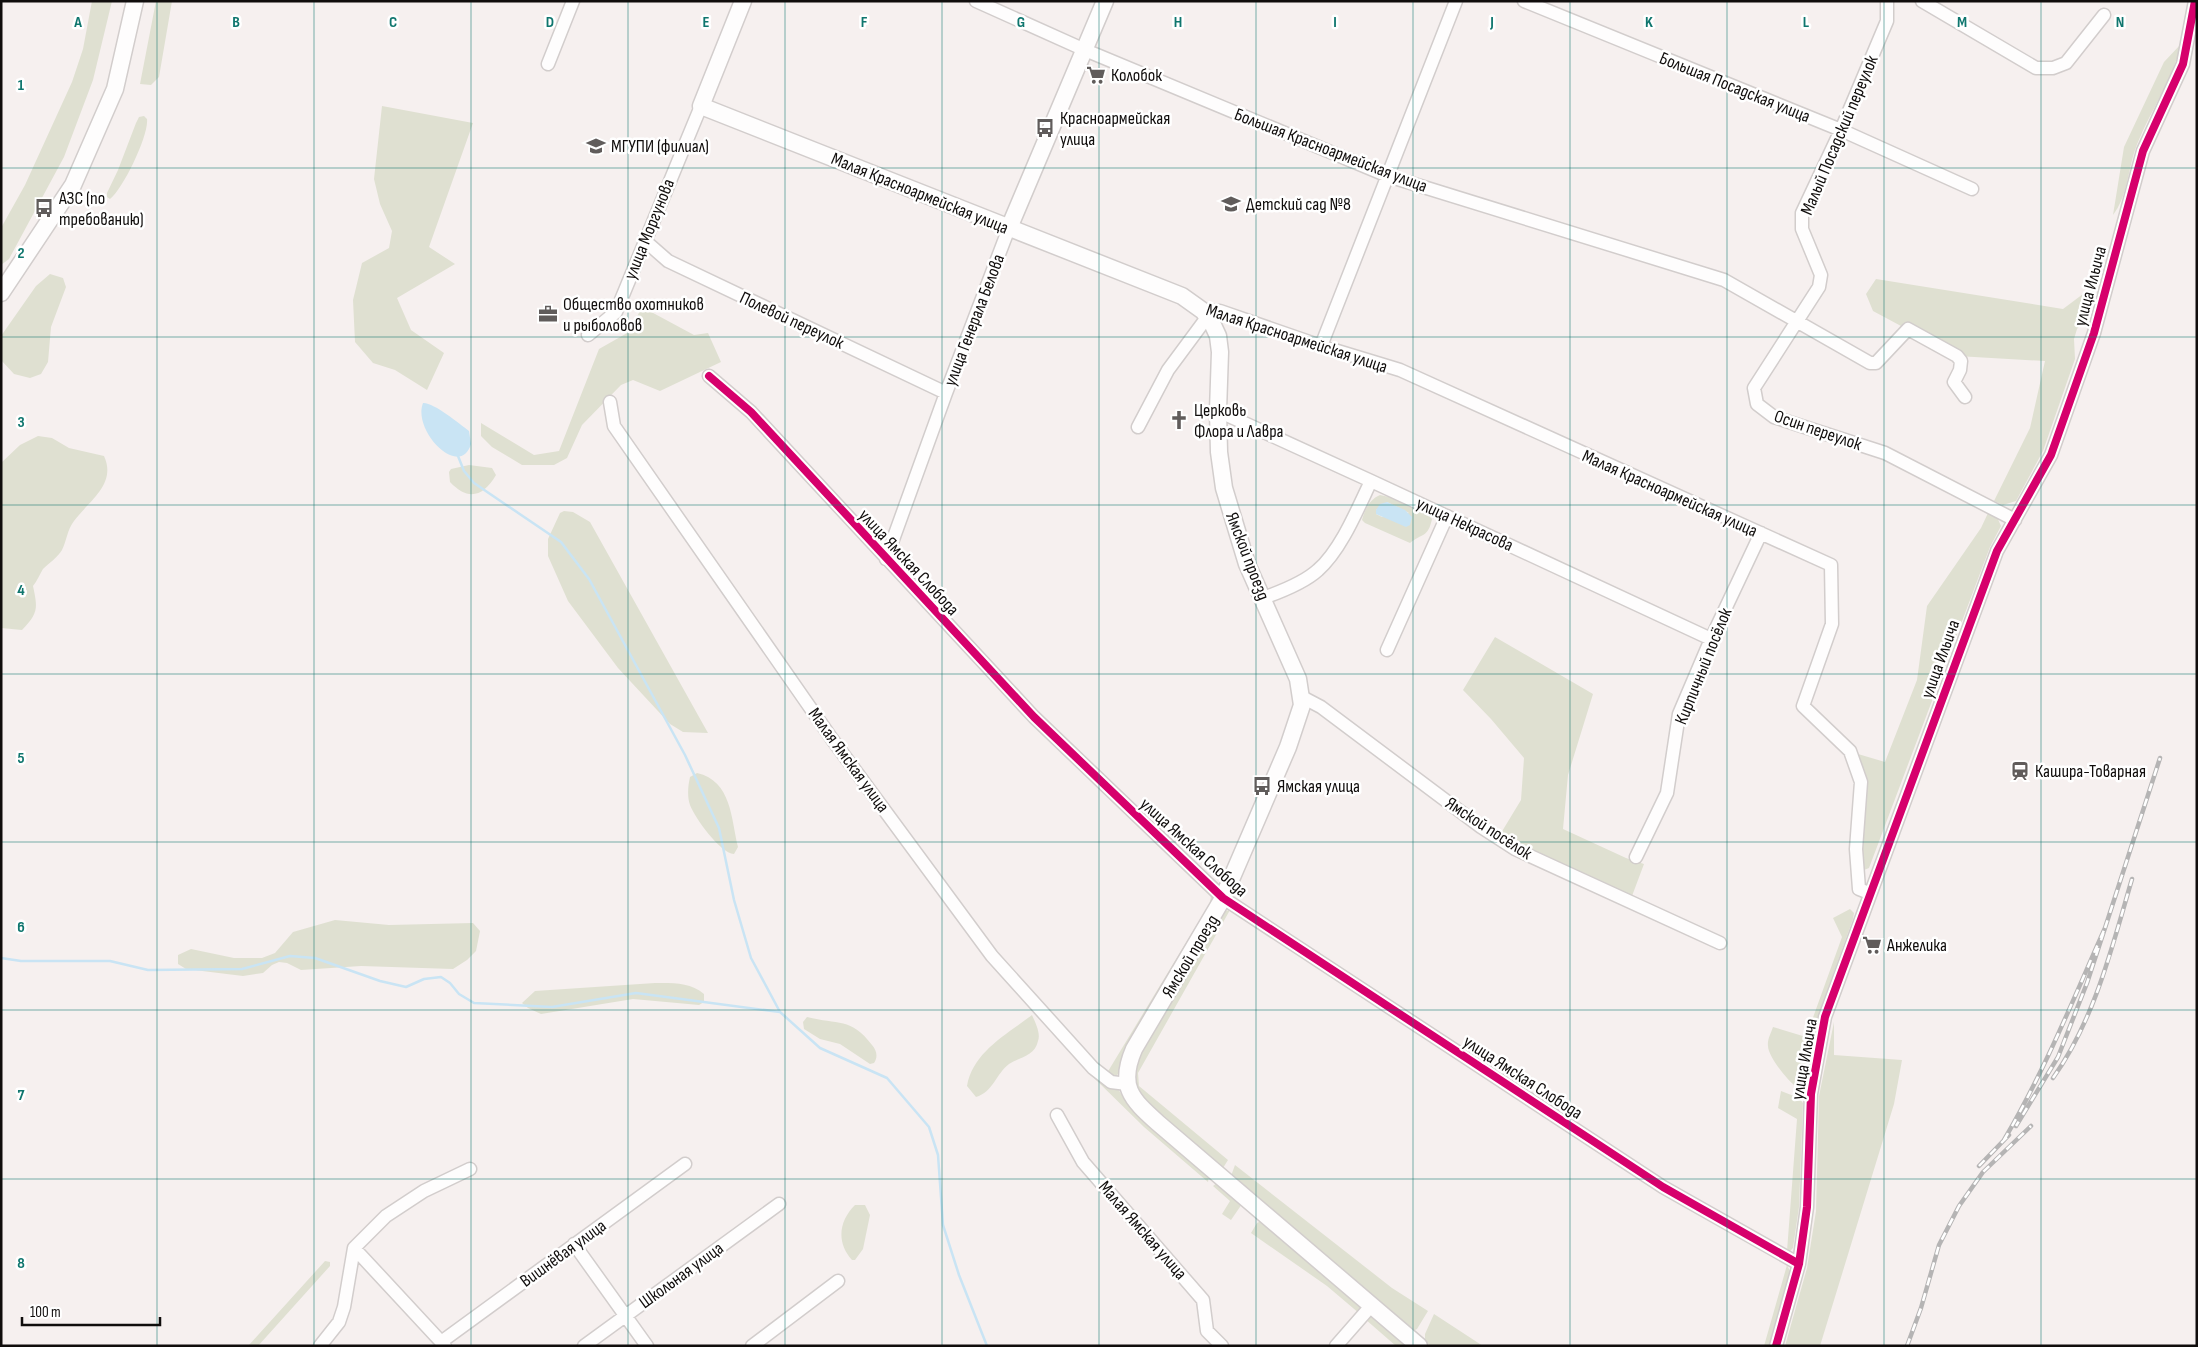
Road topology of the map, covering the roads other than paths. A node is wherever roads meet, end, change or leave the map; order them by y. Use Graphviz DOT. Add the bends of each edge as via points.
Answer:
graph roads {
  1 [pos="136,1"];
  2 [pos="573,1"];
  3 [pos="743,1"];
  4 [pos="976,1"];
  5 [pos="1106,1"];
  6 [pos="1456,1"];
  7 [pos="1524,1"];
  8 [pos="1888,1"];
  9 [pos="1922,1"];
  10 [pos="2196,1"];
  11 [pos="2104,15"];
  12 [pos="1085,50"];
  13 [pos="548,64"];
  14 [pos="701,106"];
  15 [pos="1841,130"];
  16 [pos="1388,176"];
  17 [pos="1972,189"];
  18 [pos="1009,228"];
  19 [pos="644,240"];
  20 [pos="1,293"];
  21 [pos="1206,313"];
  22 [pos="1798,320"];
  23 [pos="588,335"];
  24 [pos="1321,346"];
  25 [pos="709,376"];
  26 [pos="946,393"];
  27 [pos="1966,397"];
  28 [pos="610,402"];
  29 [pos="1218,411"];
  30 [pos="1138,428"];
  31 [pos="1371,481"];
  32 [pos="1448,516"];
  33 [pos="2015,520"];
  34 [pos="1760,533"];
  35 [pos="886,559"];
  36 [pos="1263,598"];
  37 [pos="1711,639"];
  38 [pos="1387,650"];
  39 [pos="1302,697"];
  40 [pos="1636,857"];
  41 [pos="1869,893"];
  42 [pos="1223,898"];
  43 [pos="1720,944"];
  44 [pos="1127,1084"];
  45 [pos="1057,1115"];
  46 [pos="685,1164"];
  47 [pos="470,1169"];
  48 [pos="779,1204"];
  49 [pos="574,1244"];
  50 [pos="354,1248"];
  51 [pos="1799,1264"];
  52 [pos="838,1281"];
  53 [pos="1371,1306"];
  54 [pos="625,1316"];
  55 [pos="443,1344"];
  56 [pos="320,1346"];
  57 [pos="584,1346"];
  58 [pos="647,1346"];
  59 [pos="752,1346"];
  60 [pos="1222,1346"];
  61 [pos="1336,1346"];
  62 [pos="1419,1346"];
  63 [pos="1776,1346"];
  1 -- 20 [label="main road" via="115,88 73,185"];
  2 -- 13 [label="street"];
  3 -- 14 [label="main road, улица Моргунова"];
  4 -- 12 [label="street, Большая Красноармейская улица"];
  5 -- 12 [label="main road, улица Генерала Белова"];
  6 -- 16 [label="street"];
  7 -- 15 [label="street, Большая Посадская улица"];
  8 -- 15 [label="street, Малый Посадский переулок" via="1887,21"];
  9 -- 11 [label="street" via="2036,68 2053,68 2066,63"];
  10 -- 33 [label="street, улица Ильича" via="2184,64 2143,151 2090,342 2051,455"];
  12 -- 16 [label="street, Большая Красноармейская улица"];
  12 -- 18 [label="main road, улица Генерала Белова"];
  14 -- 18 [label="main road, Малая Красноармейская улица"];
  14 -- 19 [label="street, улица Моргунова"];
  15 -- 17 [label="street, Большая Посадская улица"];
  15 -- 22 [label="street, Малый Посадский переулок" via="1802,213 1802,229 1821,275 1819,287"];
  16 -- 22 [label="street, Большая Красноармейская улица" via="1724,280"];
  16 -- 24 [label="street"];
  18 -- 21 [label="main road, Малая Красноармейская улица" via="1182,296"];
  18 -- 26 [label="street, улица Генерала Белова"];
  19 -- 23 [label="street, улица Моргунова" via="616,312"];
  19 -- 26 [label="street, Полевой переулок" via="668,261"];
  21 -- 24 [label="street, Малая Красноармейская улица" via="1220,311"];
  21 -- 29 [label="main road, Ямской проезд" via="1219,344"];
  21 -- 30 [label="street" via="1168,370"];
  22 -- 27 [label="street" via="1870,363 1876,363 1908,329 1961,361 1954,382"];
  22 -- 33 [label="street, Осин переулок" via="1754,388 1757,404 1774,417 1885,453"];
  24 -- 34 [label="street, Малая Красноармейская улица" via="1400,370"];
  25 -- 35 [label="street, улица Ямская Слобода" via="751,412"];
  26 -- 35 [label="street, улица Генерала Белова"];
  28 -- 44 [label="street, Малая Ямская улица" via="614,426 832,739 992,956 1093,1068 1111,1082"];
  29 -- 31 [label="street, улица Некрасова"];
  29 -- 36 [label="main road, Ямской проезд" via="1224,488 1247,564"];
  31 -- 32 [label="street, улица Некрасова"];
  31 -- 36 [label="street" via="1340,541 1318,571"];
  32 -- 37 [label="street, улица Некрасова"];
  32 -- 38 [label="street"];
  33 -- 41 [label="street, улица Ильича" via="1996,551"];
  34 -- 37 [label="street, Кирпичный посёлок"];
  34 -- 41 [label="street, Малая Красноармейская улица" via="1831,565 1832,624 1803,706 1850,751 1861,782 1856,874 1859,889"];
  35 -- 42 [label="street, улица Ямская Слобода" via="1034,717"];
  36 -- 39 [label="main road, Ямской проезд" via="1298,679"];
  37 -- 40 [label="street, Кирпичный посёлок" via="1679,714 1667,793"];
  39 -- 42 [label="main road, Ямской проезд" via="1288,747"];
  39 -- 43 [label="street, Ямской посёлок" via="1321,706 1515,849"];
  41 -- 51 [label="street, улица Ильича" via="1825,1018 1811,1094 1807,1206"];
  42 -- 44 [label="main road, Ямской проезд" via="1134,1049 1126,1070"];
  42 -- 51 [label="street, улица Ямская Слобода" via="1663,1187"];
  44 -- 53 [label="main road" via="1146,1113"];
  45 -- 60 [label="street, Малая Ямская улица" via="1084,1162 1203,1300 1208,1331"];
  46 -- 49 [label="street, Вишнёвая улица"];
  47 -- 50 [label="street" via="424,1191 386,1216"];
  48 -- 54 [label="street, Школьная улица"];
  49 -- 54 [label="street"];
  49 -- 55 [label="street, Вишнёвая улица"];
  50 -- 55 [label="street"];
  50 -- 56 [label="street" via="339,1322"];
  51 -- 63 [label="street, улица Ильича"];
  52 -- 59 [label="street"];
  53 -- 61 [label="street"];
  53 -- 62 [label="main road"];
  54 -- 57 [label="street, Школьная улица"];
  54 -- 58 [label="street"];
}
